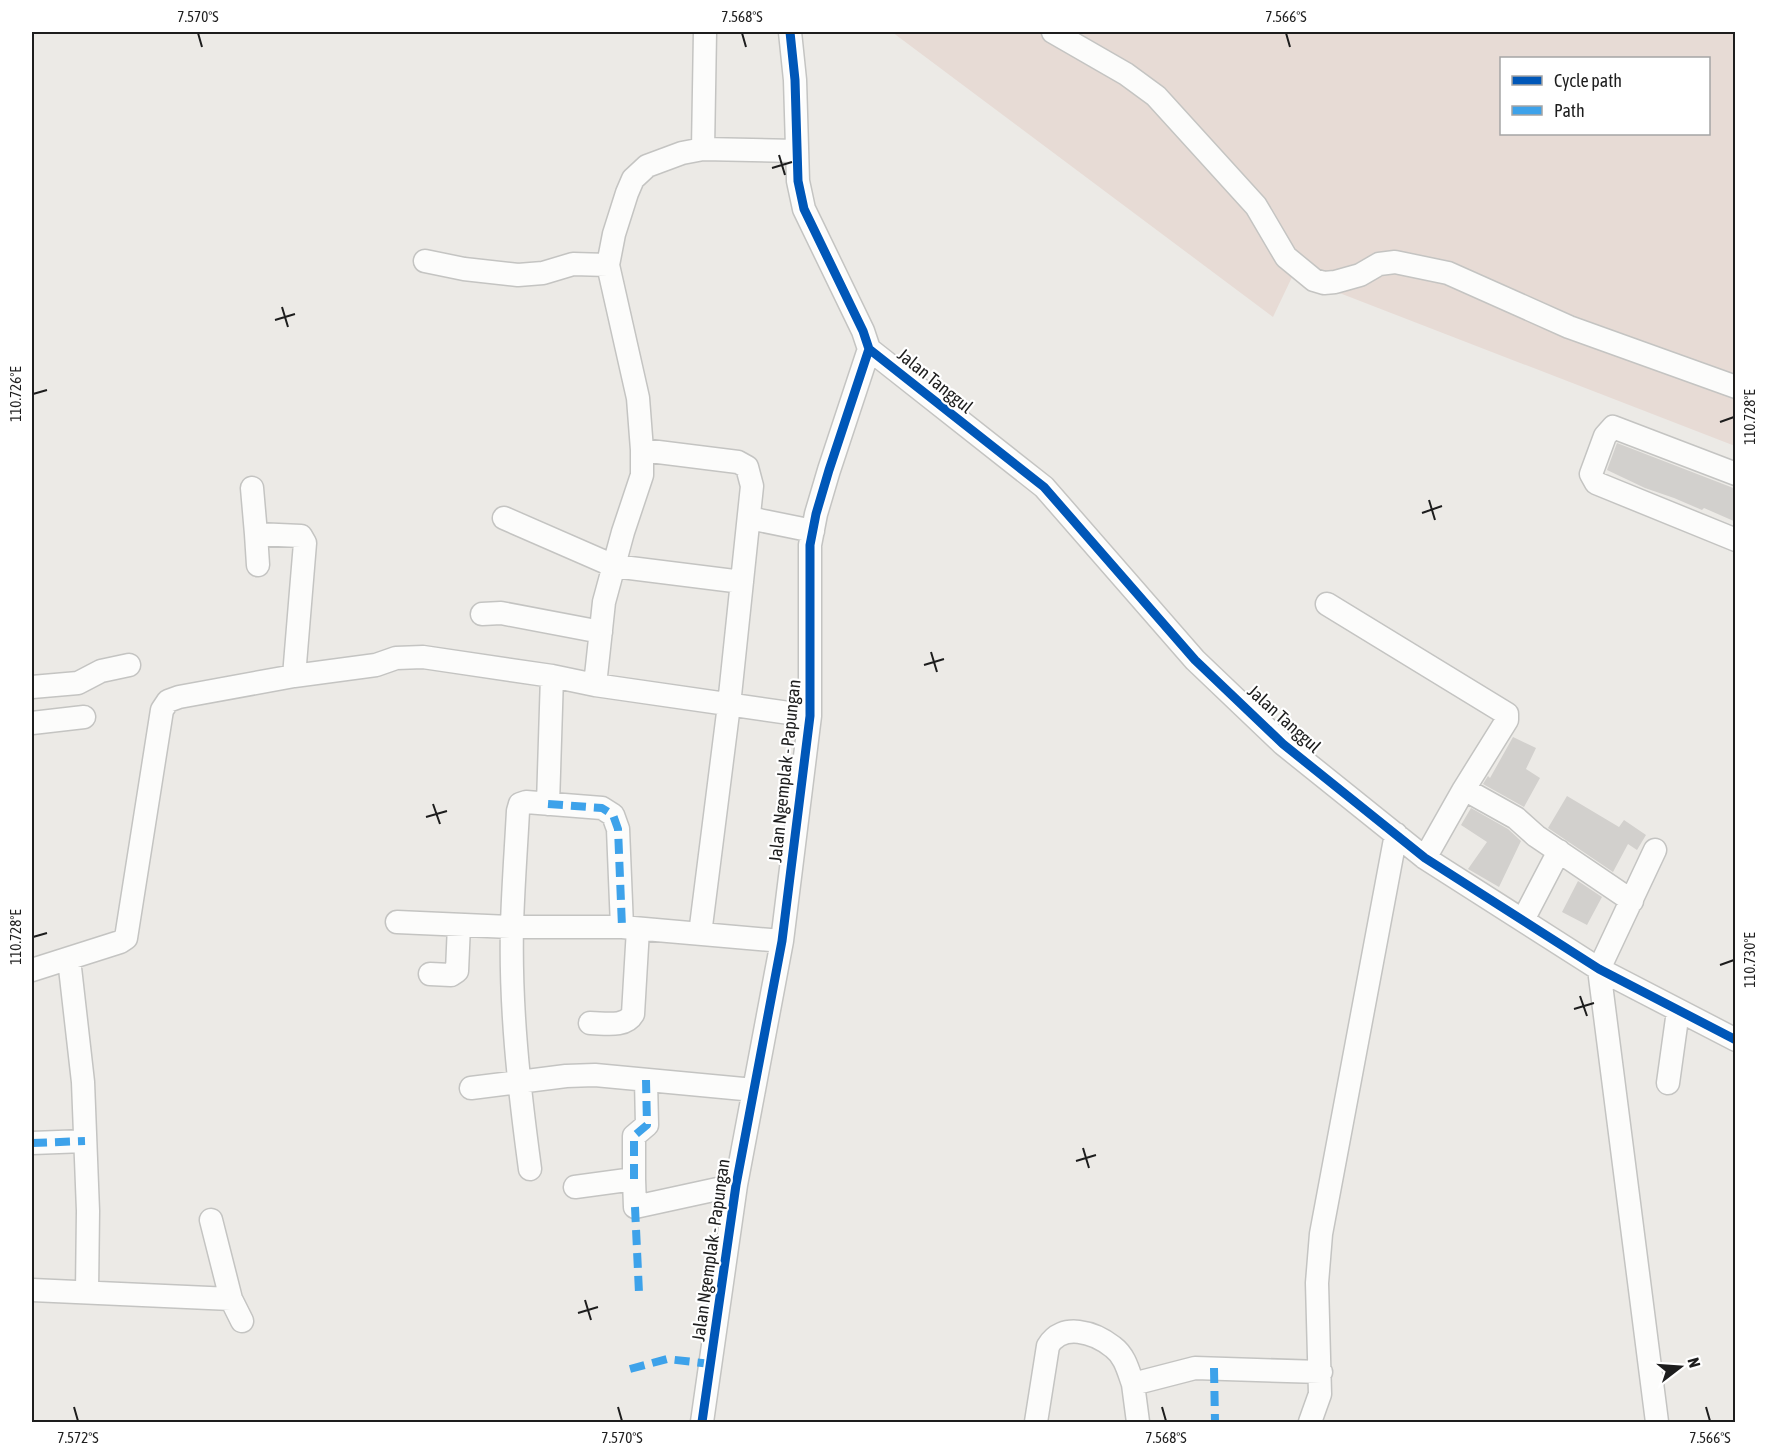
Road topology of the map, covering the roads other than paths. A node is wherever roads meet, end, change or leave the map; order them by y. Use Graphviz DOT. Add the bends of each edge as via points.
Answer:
graph roads {
  1 [pos="705,32"];
  2 [pos="790,32"];
  3 [pos="1053,32"];
  4 [pos="703,150"];
  5 [pos="796,151"];
  6 [pos="425,261"];
  7 [pos="608,265"];
  8 [pos="869,349"];
  9 [pos="1736,387"];
  10 [pos="642,450"];
  11 [pos="1736,474"];
  12 [pos="252,488"];
  13 [pos="504,518"];
  14 [pos="749,518"];
  15 [pos="813,531"];
  16 [pos="256,534"];
  17 [pos="1736,540"];
  18 [pos="258,565"];
  19 [pos="614,566"];
  20 [pos="742,582"];
  21 [pos="1327,604"];
  22 [pos="482,614"];
  23 [pos="601,632"];
  24 [pos="129,665"];
  25 [pos="303,675"];
  26 [pos="552,676"];
  27 [pos="595,685"];
  28 [pos="32,687"];
  29 [pos="729,705"];
  30 [pos="810,716"];
  31 [pos="84,717"];
  32 [pos="32,723"];
  33 [pos="1464,789"];
  34 [pos="548,804"];
  35 [pos="1396,834"];
  36 [pos="1655,850"];
  37 [pos="1559,851"];
  38 [pos="1425,858"];
  39 [pos="1632,900"];
  40 [pos="1523,920"];
  41 [pos="397,922"];
  42 [pos="459,925"];
  43 [pos="512,927"];
  44 [pos="630,928"];
  45 [pos="700,934"];
  46 [pos="782,941"];
  47 [pos="69,959"];
  48 [pos="1599,969"];
  49 [pos="32,970"];
  50 [pos="430,974"];
  51 [pos="1678,1011"];
  52 [pos="590,1023"];
  53 [pos="1736,1040"];
  54 [pos="646,1080"];
  55 [pos="518,1082"];
  56 [pos="1668,1083"];
  57 [pos="471,1088"];
  58 [pos="754,1090"];
  59 [pos="85,1141"];
  60 [pos="32,1143"];
  61 [pos="530,1169"];
  62 [pos="634,1179"];
  63 [pos="736,1185"];
  64 [pos="575,1187"];
  65 [pos="211,1220"];
  66 [pos="32,1290"];
  67 [pos="87,1292"];
  68 [pos="231,1299"];
  69 [pos="242,1321"];
  70 [pos="1321,1372"];
  71 [pos="1133,1383"];
  72 [pos="702,1422"];
  73 [pos="1036,1422"];
  74 [pos="1138,1422"];
  75 [pos="1310,1422"];
  76 [pos="1657,1422"];
  1 -- 4 [label="street"];
  2 -- 5 [label="street"];
  3 -- 9 [label="street" via="1126,74 1155,96 1256,206 1286,257 1314,280 1335,282 1379,264 1395,262 1448,273 1569,327"];
  4 -- 5 [label="street"];
  4 -- 7 [label="street" via="658,161 633,179"];
  5 -- 8 [label="street" via="804,209"];
  6 -- 7 [label="street" via="518,275 573,264"];
  7 -- 10 [label="street" via="638,398"];
  8 -- 15 [label="street, Jalan Ngemplak - Papungan"];
  8 -- 35 [label="street, Jalan Tanggul" via="1044,487 1195,660 1283,744"];
  10 -- 14 [label="street" via="738,462 747,467 752,486"];
  10 -- 19 [label="street" via="642,475"];
  11 -- 17 [label="street" via="1613,427 1605,436 1591,474 1596,483"];
  12 -- 16 [label="street"];
  13 -- 19 [label="street"];
  14 -- 15 [label="street"];
  14 -- 20 [label="street"];
  15 -- 30 [label="street, Jalan Ngemplak - Papungan"];
  16 -- 18 [label="street"];
  16 -- 25 [label="street" via="301,536 305,543"];
  19 -- 20 [label="street"];
  19 -- 23 [label="street"];
  20 -- 29 [label="street"];
  21 -- 33 [label="street" via="1506,712 1508,720"];
  22 -- 23 [label="street" via="501,613"];
  23 -- 27 [label="street"];
  24 -- 28 [label="street" via="101,671 78,683"];
  25 -- 26 [label="street" via="376,665 396,658 423,657"];
  25 -- 47 [label="street" via="168,701 162,710 126,938"];
  26 -- 27 [label="street"];
  26 -- 34 [label="street"];
  27 -- 29 [label="street"];
  29 -- 30 [label="street"];
  29 -- 45 [label="street"];
  30 -- 46 [label="street, Jalan Ngemplak - Papungan"];
  31 -- 32 [label="street"];
  33 -- 37 [label="street" via="1516,818"];
  33 -- 38 [label="street"];
  34 -- 43 [label="street" via="520,804"];
  34 -- 44 [label="street" via="602,808 613,815"];
  35 -- 38 [label="street, Jalan Tanggul"];
  35 -- 70 [label="street" via="1321,1234 1317,1283"];
  36 -- 39 [label="street"];
  37 -- 39 [label="street"];
  37 -- 40 [label="street"];
  38 -- 40 [label="street, Jalan Tanggul"];
  39 -- 48 [label="street"];
  40 -- 48 [label="street, Jalan Tanggul"];
  41 -- 42 [label="street"];
  42 -- 43 [label="street"];
  42 -- 50 [label="street" via="457,970 451,975"];
  43 -- 44 [label="street"];
  43 -- 55 [label="street"];
  44 -- 45 [label="street"];
  44 -- 52 [label="street" via="631,1018 621,1023"];
  45 -- 46 [label="street"];
  46 -- 58 [label="street, Jalan Ngemplak - Papungan"];
  47 -- 49 [label="street"];
  47 -- 59 [label="street" via="83,1082"];
  48 -- 51 [label="street, Jalan Tanggul"];
  48 -- 76 [label="street"];
  51 -- 53 [label="street, Jalan Tanggul"];
  51 -- 56 [label="street"];
  54 -- 55 [label="street" via="595,1075"];
  54 -- 58 [label="street"];
  54 -- 62 [label="street" via="647,1125 634,1136"];
  55 -- 57 [label="street"];
  55 -- 61 [label="street"];
  58 -- 63 [label="street, Jalan Ngemplak - Papungan"];
  59 -- 60 [label="street"];
  59 -- 67 [label="street"];
  62 -- 63 [label="street" via="635,1207"];
  62 -- 64 [label="street"];
  63 -- 72 [label="street, Jalan Ngemplak - Papungan"];
  65 -- 68 [label="street"];
  66 -- 67 [label="street"];
  67 -- 68 [label="street"];
  68 -- 69 [label="street"];
  70 -- 71 [label="street" via="1195,1368"];
  70 -- 75 [label="street" via="1320,1394"];
  71 -- 73 [label="street" via="1125,1360 1113,1347 1077,1331 1054,1336 1048,1346"];
  71 -- 74 [label="street"];
}
